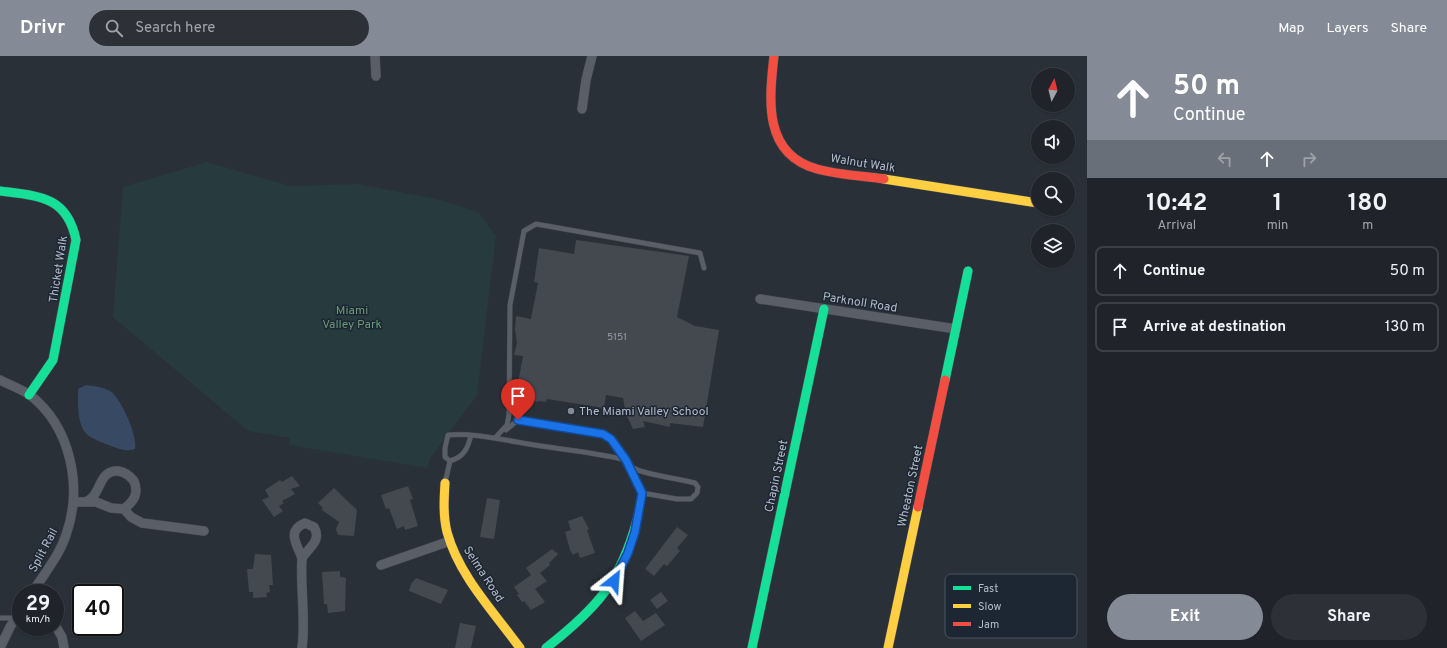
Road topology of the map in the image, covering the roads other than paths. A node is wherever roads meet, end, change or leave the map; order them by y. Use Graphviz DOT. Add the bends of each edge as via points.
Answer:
graph roads {
  1 [pos="375,56"];
  2 [pos="592,56"];
  3 [pos="774,56"];
  4 [pos="376,76"];
  5 [pos="582,109"];
  6 [pos="0,191"];
  7 [pos="1031,202"];
  8 [pos="704,268"];
  9 [pos="968,271"];
  10 [pos="760,299"];
  11 [pos="824,309"];
  12 [pos="956,329"];
  13 [pos="0,380"];
  14 [pos="29,395"];
  15 [pos="471,435"];
  16 [pos="495,438"];
  17 [pos="626,460"];
  18 [pos="450,461"];
  19 [pos="445,483"];
  20 [pos="642,493"];
  21 [pos="74,502"];
  22 [pos="85,502"];
  23 [pos="124,509"];
  24 [pos="637,520"];
  25 [pos="204,531"];
  26 [pos="450,541"];
  27 [pos="302,558"];
  28 [pos="381,565"];
  29 [pos="38,584"];
  30 [pos="12,615"];
  31 [pos="0,618"];
  32 [pos="12,625"];
  33 [pos="61,636"];
  34 [pos="0,648"];
  35 [pos="64,648"];
  36 [pos="302,648"];
  37 [pos="520,648"];
  38 [pos="546,648"];
  39 [pos="752,648"];
  40 [pos="888,648"];
  1 -- 4 [label="street"];
  2 -- 5 [label="street"];
  3 -- 7 [label="street, Walnut Walk" via="770,119 780,142 788,152 806,165 817,169"];
  6 -- 14 [label="street, Thicket Walk" via="52,201 67,213 75,230 76,240 53,360"];
  8 -- 16 [label="lane" via="700,253 536,224 524,231 510,305 509,415 507,426"];
  9 -- 12 [label="street, Wheaton Street"];
  10 -- 11 [label="street, Parknoll Road"];
  11 -- 12 [label="street, Parknoll Road"];
  11 -- 39 [label="street, Chapin Street"];
  12 -- 40 [label="street, Wheaton Street"];
  13 -- 14 [label="street, Split Rail"];
  14 -- 21 [label="street, Split Rail" via="48,413 67,448 74,483"];
  15 -- 16 [label="lane"];
  15 -- 18 [label="lane" via="468,448 459,458"];
  15 -- 18 [label="lane" via="448,435 445,457"];
  16 -- 17 [label="lane"];
  16 -- 17 [label="lane" via="518,420 603,434 611,439"];
  17 -- 20 [label="lane"];
  17 -- 20 [label="lane" via="633,468 645,473 695,482 698,487 697,493 691,499"];
  18 -- 19 [label="lane"];
  19 -- 26 [label="street, Selma Road" via="444,516"];
  20 -- 24 [label="lane"];
  21 -- 22 [label="street"];
  21 -- 29 [label="street, Split Rail" via="60,549"];
  22 -- 23 [label="street"];
  22 -- 23 [label="street" via="95,495 105,475 111,472 124,472 134,481 136,493"];
  23 -- 25 [label="street" via="131,518 142,523"];
  24 -- 38 [label="street" via="628,553 608,590 579,623"];
  26 -- 28 [label="street"];
  26 -- 37 [label="street, Selma Road" via="463,568"];
  27 -- 36 [label="street"];
  30 -- 31 [label="lane"];
  32 -- 34 [label="street"];
  33 -- 35 [label="street"];
}
